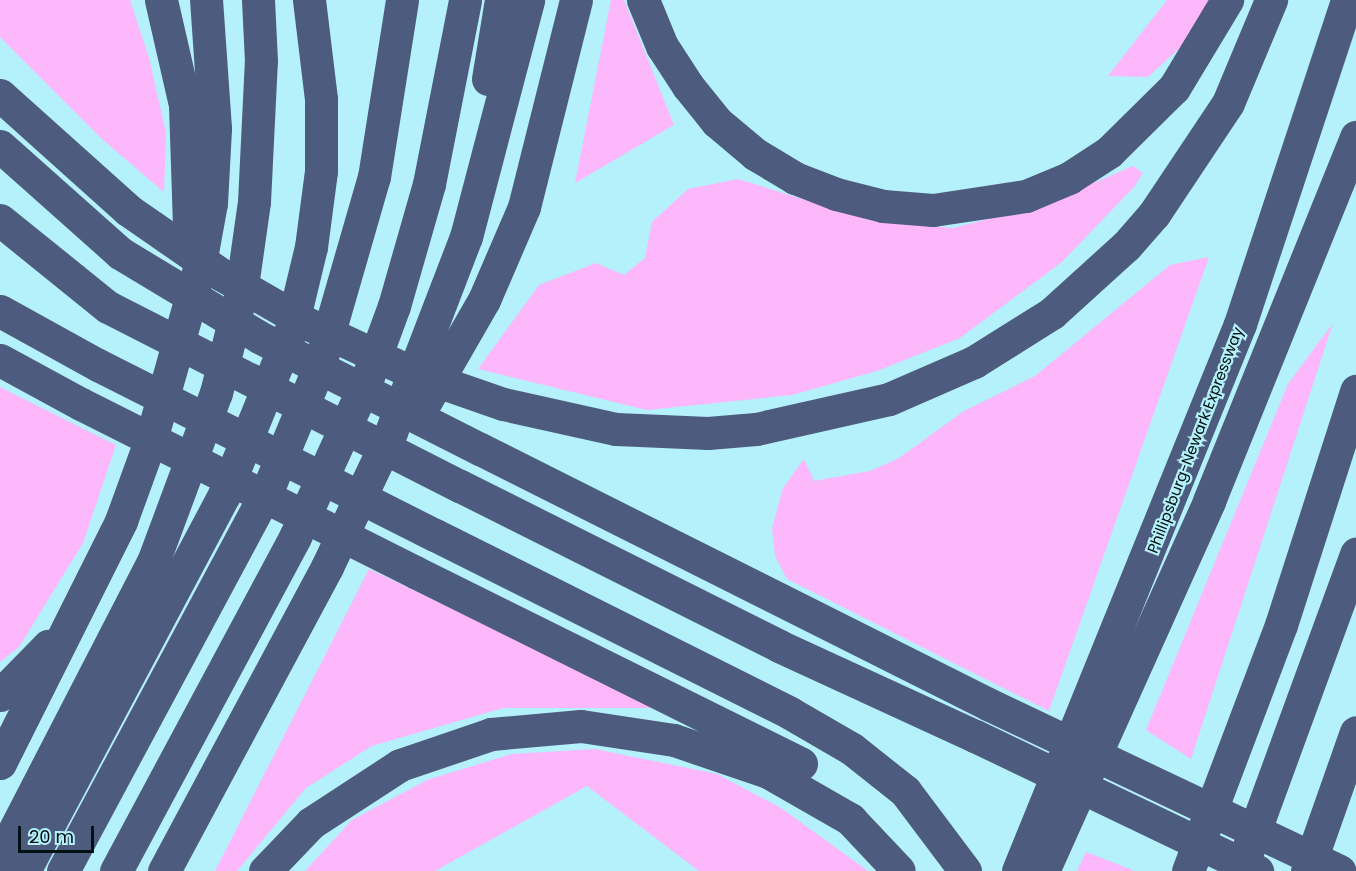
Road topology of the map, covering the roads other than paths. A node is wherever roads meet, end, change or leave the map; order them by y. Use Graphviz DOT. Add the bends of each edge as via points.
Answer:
graph roads {
  1 [pos="160,0"];
  2 [pos="258,0"];
  3 [pos="309,0"];
  4 [pos="402,0"];
  5 [pos="465,0"];
  6 [pos="501,0"];
  7 [pos="528,0"];
  8 [pos="576,0"];
  9 [pos="643,0"];
  10 [pos="1227,0"];
  11 [pos="1271,0"];
  12 [pos="1347,0"];
  13 [pos="206,7"];
  14 [pos="0,95"];
  15 [pos="1356,137"];
  16 [pos="0,146"];
  17 [pos="0,174"];
  18 [pos="0,220"];
  19 [pos="0,249"];
  20 [pos="120,252"];
  21 [pos="108,307"];
  22 [pos="0,311"];
  23 [pos="420,354"];
  24 [pos="0,360"];
  25 [pos="171,371"];
  26 [pos="1356,391"];
  27 [pos="1356,554"];
  28 [pos="102,564"];
  29 [pos="327,567"];
  30 [pos="0,695"];
  31 [pos="1356,732"];
  32 [pos="0,763"];
  33 [pos="0,858"];
  34 [pos="914,869"];
  35 [pos="24,871"];
  36 [pos="63,871"];
  37 [pos="116,871"];
  38 [pos="164,871"];
  39 [pos="265,871"];
  40 [pos="965,871"];
  41 [pos="1018,871"];
  42 [pos="1043,871"];
  43 [pos="1188,871"];
  44 [pos="1240,871"];
  45 [pos="1257,871"];
  46 [pos="1307,871"];
  47 [pos="1339,871"];
  1 -- 25 [label="highway" via="178,63 190,151 185,268"];
  2 -- 33 [label="highway" via="261,73 254,202 241,292 216,393 189,474 143,582"];
  3 -- 35 [label="highway" via="321,99 321,171 308,264 291,330 224,495"];
  4 -- 36 [label="highway" via="372,187 319,367 257,510"];
  5 -- 37 [label="highway" via="429,184 366,382 291,546"];
  6 -- 23 [label="highway" via="468,174"];
  7 -- 23 [label="highway" via="466,237"];
  8 -- 29 [label="highway" via="534,177 500,269"];
  9 -- 10 [label="highway" via="663,46 687,86 717,122 755,154 795,178 836,194 883,206 933,210 1026,196 1069,178 1109,152 1174,88"];
  11 -- 14 [label="highway, bridge" via="1228,102 1154,214 1059,306 974,362 889,399 800,423 708,433 616,429 503,404 411,372 320,330 229,280 128,210"];
  12 -- 41 [label="highway, Phillipsburg-Newark Expressway" via="1240,324"];
  13 -- 25 [label="highway" via="216,108 212,195 204,248"];
  15 -- 42 [label="highway" via="1209,501"];
  16 -- 20 [label="highway"];
  17 -- 20 [label="highway"];
  18 -- 21 [label="highway"];
  19 -- 21 [label="highway"];
  20 -- 47 [label="highway, bridge" via="259,337 988,704"];
  21 -- 45 [label="highway, bridge" via="779,646"];
  22 -- 40 [label="highway, bridge" via="98,365 813,726 888,776 936,828"];
  23 -- 29 [label="highway" via="391,432"];
  24 -- 34 [label="highway, bridge" via="828,779 877,817"];
  25 -- 28 [label="highway" via="137,478"];
  26 -- 43 [label="highway" via="1281,625"];
  27 -- 44 [label="highway"];
  28 -- 30 [label="highway" via="55,638"];
  28 -- 32 [label="highway"];
  29 -- 38 [label="highway"];
  31 -- 46 [label="highway"];
  34 -- 39 [label="highway" via="850,819 768,772 674,740 581,726 491,734 400,765 333,806"];
}
